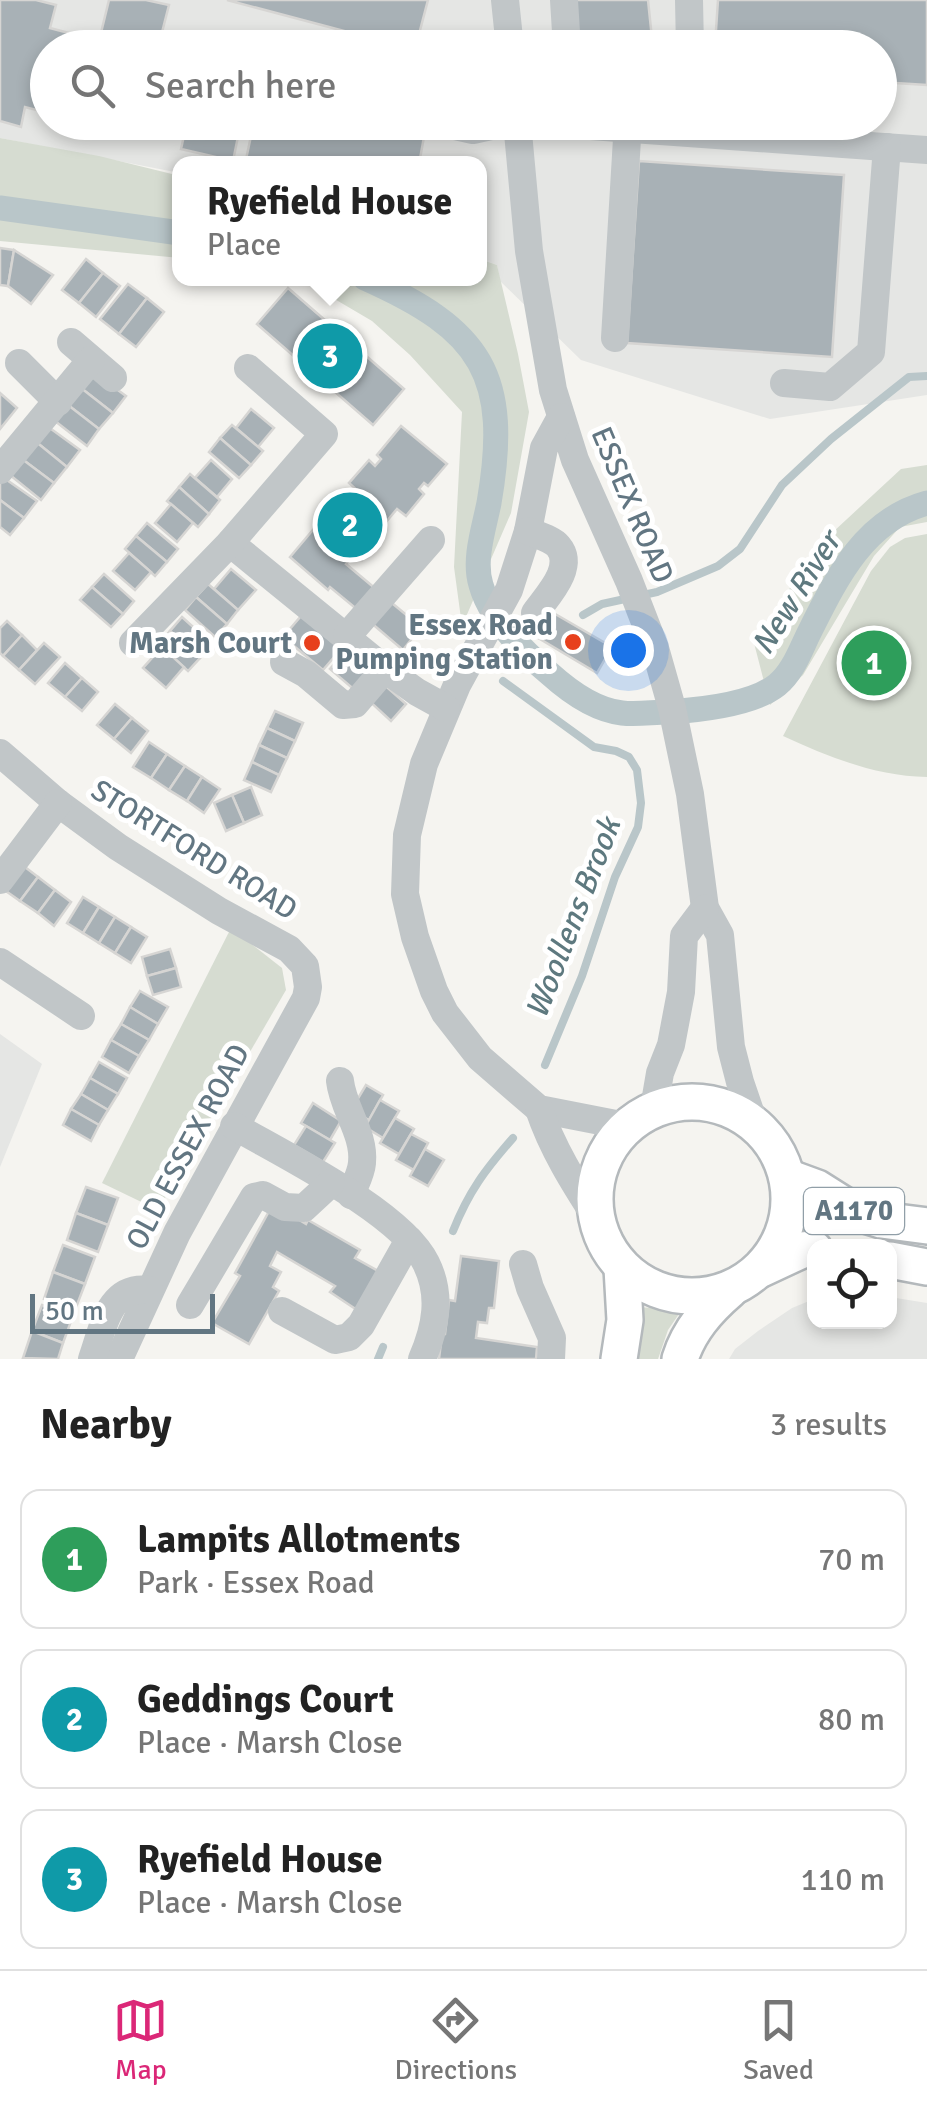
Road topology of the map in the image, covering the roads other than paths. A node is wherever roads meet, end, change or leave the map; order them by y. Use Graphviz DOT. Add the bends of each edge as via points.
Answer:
graph roads {
  1 [pos="505,0"];
  2 [pos="564,0"];
  3 [pos="688,0"];
  4 [pos="508,30"];
  5 [pos="566,30"];
  6 [pos="689,30"];
  7 [pos="515,140"];
  8 [pos="627,140"];
  9 [pos="815,140"];
  10 [pos="887,147"];
  11 [pos="927,150"];
  12 [pos="615,338"];
  13 [pos="92,360"];
  14 [pos="19,363"];
  15 [pos="248,368"];
  16 [pos="784,382"];
  17 [pos="58,402"];
  18 [pos="561,417"];
  19 [pos="0,470"];
  20 [pos="528,530"];
  21 [pos="430,540"];
  22 [pos="230,543"];
  23 [pos="535,613"];
  24 [pos="347,636"];
  25 [pos="132,643"];
  26 [pos="284,662"];
  27 [pos="385,668"];
  28 [pos="446,708"];
  29 [pos="0,753"];
  30 [pos="58,803"];
  31 [pos="0,880"];
  32 [pos="705,908"];
  33 [pos="0,962"];
  34 [pos="305,966"];
  35 [pos="81,1016"];
  36 [pos="340,1080"];
  37 [pos="539,1110"];
  38 [pos="640,1117"];
  39 [pos="754,1123"];
  40 [pos="234,1126"];
  41 [pos="788,1177"];
  42 [pos="341,1189"];
  43 [pos="596,1217"];
  44 [pos="927,1226"];
  45 [pos="409,1240"];
  46 [pos="807,1250"];
  47 [pos="897,1261"];
  48 [pos="523,1264"];
  49 [pos="927,1267"];
  50 [pos="622,1268"];
  51 [pos="761,1268"];
  52 [pos="731,1289"];
  53 [pos="149,1290"];
  54 [pos="190,1305"];
  55 [pos="282,1311"];
  56 [pos="92,1359"];
  57 [pos="120,1359"];
  58 [pos="422,1359"];
  59 [pos="552,1359"];
  60 [pos="619,1359"];
  61 [pos="680,1359"];
  1 -- 4 [label="street"];
  2 -- 5 [label="street"];
  3 -- 6 [label="street"];
  7 -- 18 [label="street, ESSEX ROAD" via="546,359"];
  8 -- 12 [label="street"];
  9 -- 10 [label="street"];
  10 -- 11 [label="street"];
  10 -- 16 [label="street" via="871,352 830,387"];
  13 -- 17 [label="street"];
  14 -- 17 [label="street"];
  15 -- 22 [label="street" via="324,434"];
  17 -- 19 [label="street"];
  18 -- 20 [label="street" via="544,448"];
  18 -- 32 [label="street, ESSEX ROAD" via="655,648 690,794"];
  20 -- 23 [label="street" via="558,544 565,559"];
  20 -- 28 [label="street" via="506,596"];
  21 -- 24 [label="street"];
  22 -- 24 [label="street"];
  22 -- 25 [label="street"];
  24 -- 27 [label="street"];
  26 -- 27 [label="street" via="343,706 355,704"];
  27 -- 28 [label="street"];
  28 -- 37 [label="street" via="409,822 410,918 445,1013 480,1058"];
  29 -- 30 [label="street, STORTFORD ROAD"];
  30 -- 31 [label="street"];
  30 -- 34 [label="street, STORTFORD ROAD" via="173,883 290,949"];
  32 -- 38 [label="street" via="684,936 671,1046"];
  32 -- 39 [label="street, ESSEX ROAD" via="720,934 731,1047"];
  33 -- 35 [label="street"];
  34 -- 40 [label="street, OLD ESSEX ROAD" via="306,998"];
  36 -- 42 [label="street" via="362,1153 359,1176"];
  37 -- 38 [label="street"];
  37 -- 43 [label="street"];
  38 -- 39 [label="main road" via="680,1102 708,1102"];
  38 -- 43 [label="main road" via="612,1142 600,1164"];
  39 -- 41 [label="main road"];
  40 -- 42 [label="street"];
  40 -- 53 [label="street, OLD ESSEX ROAD"];
  41 -- 44 [label="main road, A1170" via="854,1212"];
  41 -- 51 [label="main road" via="786,1226"];
  42 -- 45 [label="street"];
  42 -- 54 [label="street" via="304,1208 254,1197"];
  43 -- 50 [label="main road"];
  45 -- 55 [label="street" via="349,1337 335,1340"];
  45 -- 58 [label="street" via="427,1264 436,1298"];
  46 -- 51 [label="main road, A1170"];
  47 -- 49 [label="main road, A1170"];
  48 -- 59 [label="street" via="552,1338"];
  50 -- 52 [label="main road" via="652,1289 680,1296"];
  50 -- 60 [label="main road"];
  51 -- 52 [label="main road"];
  52 -- 61 [label="main road" via="710,1306"];
  53 -- 56 [label="street" via="119,1296"];
  53 -- 57 [label="street, OLD ESSEX ROAD"];
}
